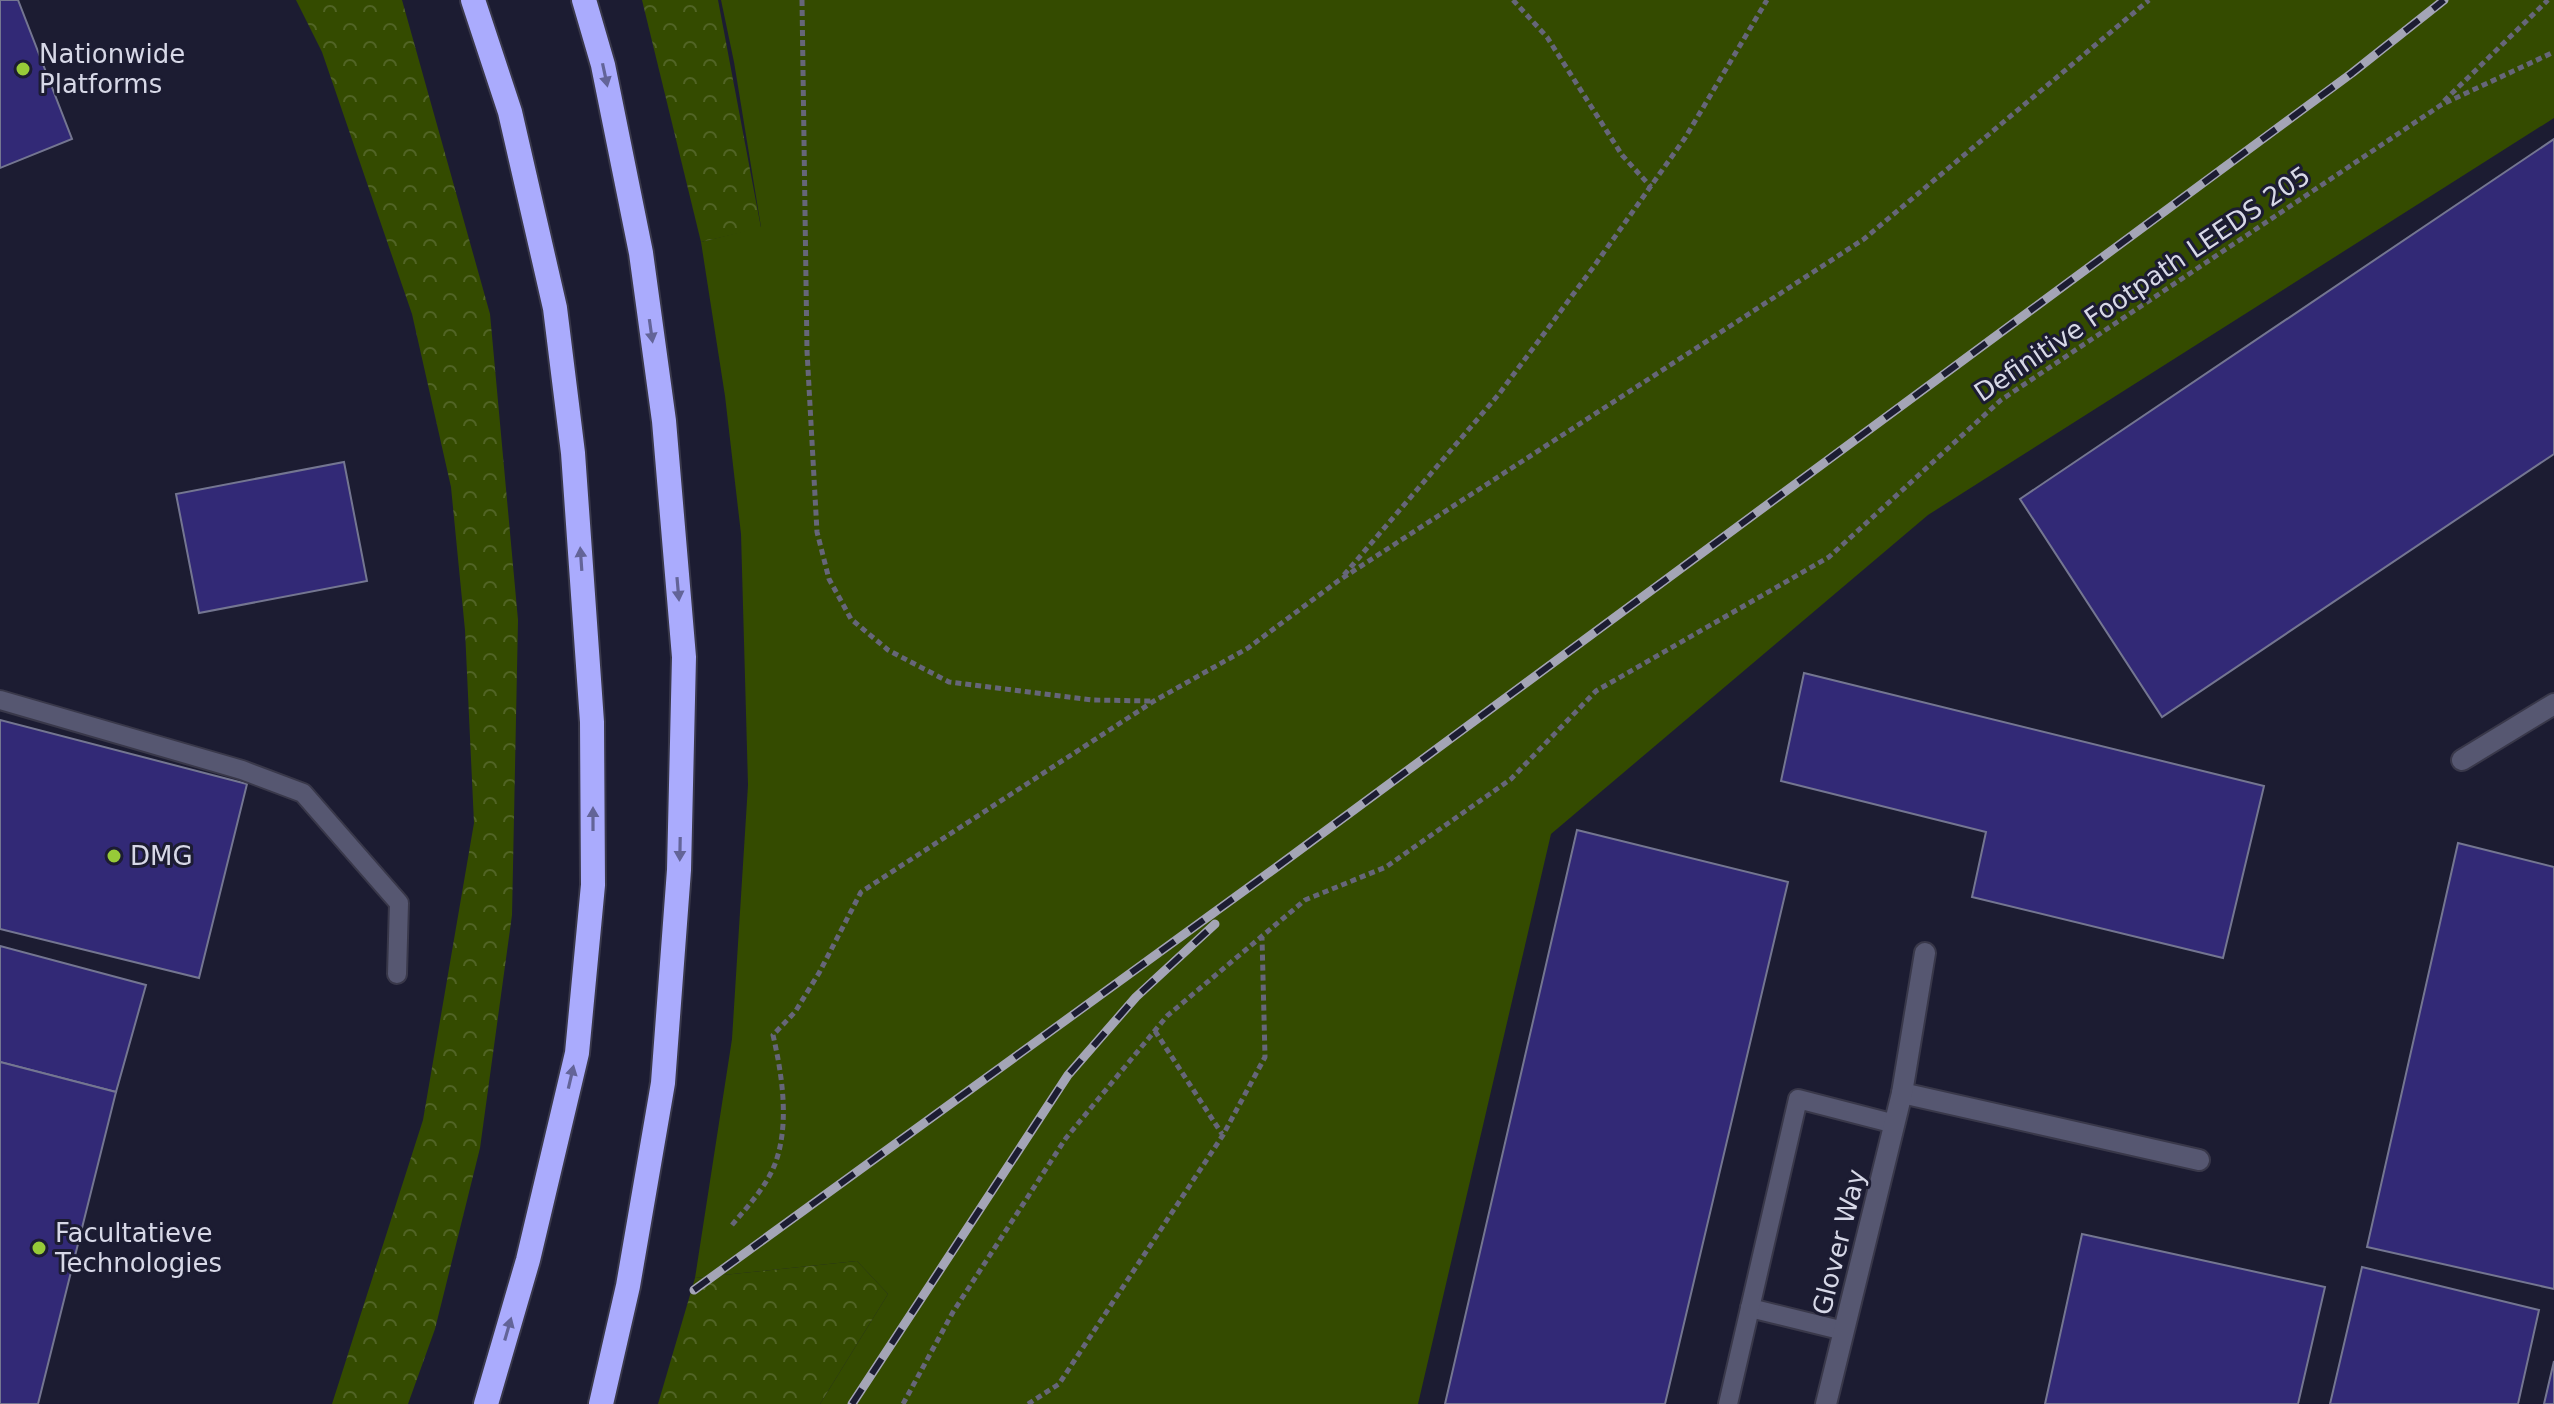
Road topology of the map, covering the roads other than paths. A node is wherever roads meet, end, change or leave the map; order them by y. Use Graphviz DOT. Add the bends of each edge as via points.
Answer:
graph roads {
  1 [pos="473,0"];
  2 [pos="584,0"];
  3 [pos="0,700"];
  4 [pos="2554,704"];
  5 [pos="2462,760"];
  6 [pos="1925,953"];
  7 [pos="397,974"];
  8 [pos="1902,1093"];
  9 [pos="1895,1124"];
  10 [pos="2199,1160"];
  11 [pos="1750,1308"];
  12 [pos="1844,1331"];
  13 [pos="486,1404"];
  14 [pos="601,1404"];
  15 [pos="1728,1404"];
  16 [pos="1826,1404"];
  13 -- 1 [label="highway, one-way" via="528,1260 577,1053 593,885 592,722 573,453 555,308 510,112"];
  2 -- 14 [label="highway, one-way" via="603,65 641,253 664,421 684,657 679,870 663,1083 628,1286"];
  3 -- 7 [label="lane" via="242,770 303,793 399,903"];
  4 -- 5 [label="street"];
  6 -- 8 [label="street, Glover Way"];
  8 -- 9 [label="street, Glover Way"];
  8 -- 10 [label="street"];
  9 -- 11 [label="lane" via="1798,1099"];
  9 -- 12 [label="street, Glover Way"];
  11 -- 12 [label="lane"];
  11 -- 15 [label="lane"];
  12 -- 16 [label="street, Glover Way"];
}
